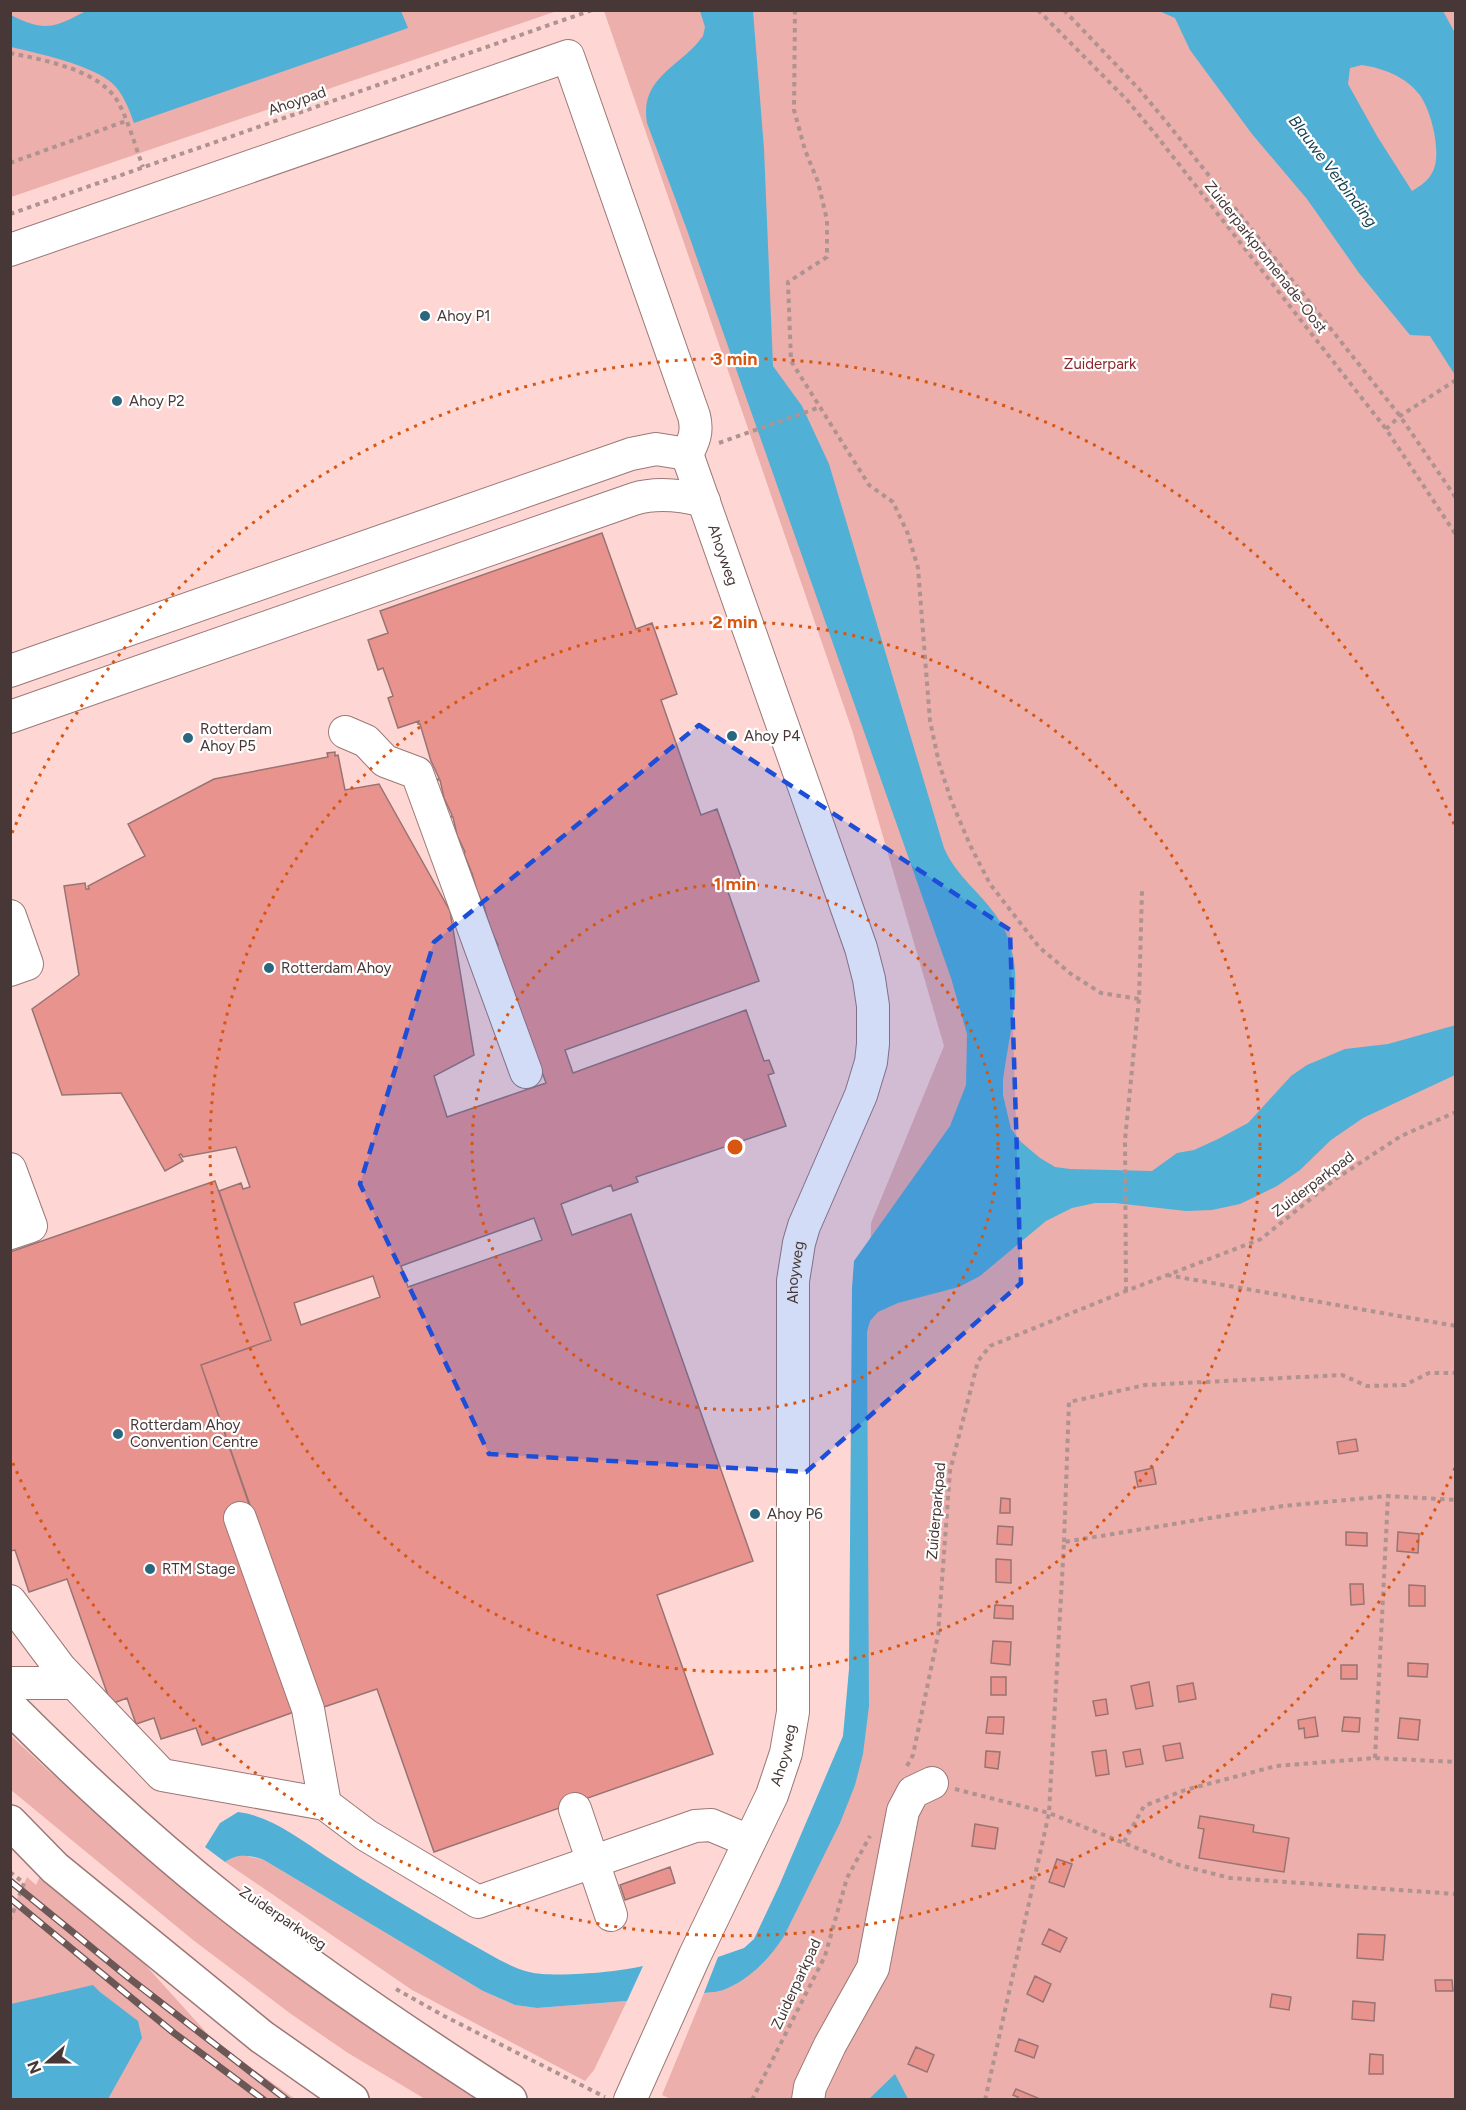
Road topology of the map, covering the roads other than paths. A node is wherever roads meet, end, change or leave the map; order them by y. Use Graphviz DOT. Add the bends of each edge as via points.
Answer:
graph roads {
  1 [pos="10,250"];
  2 [pos="687,454"];
  3 [pos="704,501"];
  4 [pos="10,671"];
  5 [pos="10,717"];
  6 [pos="345,732"];
  7 [pos="10,916"];
  8 [pos="10,970"];
  9 [pos="526,1072"];
  10 [pos="10,1169"];
  11 [pos="10,1233"];
  12 [pos="240,1518"];
  13 [pos="10,1601"];
  14 [pos="10,1683"];
  15 [pos="74,1683"];
  16 [pos="10,1707"];
  17 [pos="932,1784"];
  18 [pos="326,1804"];
  19 [pos="575,1809"];
  20 [pos="10,1822"];
  21 [pos="750,1841"];
  22 [pos="593,1862"];
  23 [pos="611,1915"];
  24 [pos="352,2100"];
  25 [pos="510,2100"];
  26 [pos="630,2100"];
  27 [pos="808,2100"];
  1 -- 2 [label="street" via="568,56 694,416 697,427"];
  2 -- 3 [label="street, Ahoyweg"];
  2 -- 4 [label="street" via="656,449 631,454"];
  3 -- 5 [label="street" via="662,495 634,499"];
  3 -- 21 [label="street, Ahoyweg" via="861,948 873,1006 873,1044 866,1080 804,1226 793,1281 793,1712 780,1774"];
  6 -- 9 [label="street" via="366,741 385,761 417,773"];
  7 -- 8 [label="street" via="27,964"];
  10 -- 11 [label="street" via="31,1226"];
  12 -- 18 [label="street" via="308,1709"];
  13 -- 15 [label="street"];
  14 -- 15 [label="street"];
  15 -- 18 [label="street" via="162,1775"];
  16 -- 25 [label="main road, Zuiderparkweg" via="115,1807 231,1905 307,1963"];
  17 -- 27 [label="street" via="913,1792 903,1811 873,1968 830,2045"];
  18 -- 22 [label="street" via="366,1834 478,1902"];
  19 -- 22 [label="street"];
  20 -- 24 [label="main road" via="55,1868 262,2037"];
  21 -- 22 [label="street" via="711,1825 696,1826"];
  21 -- 26 [label="street, Ahoyweg"];
  22 -- 23 [label="street"];
}
